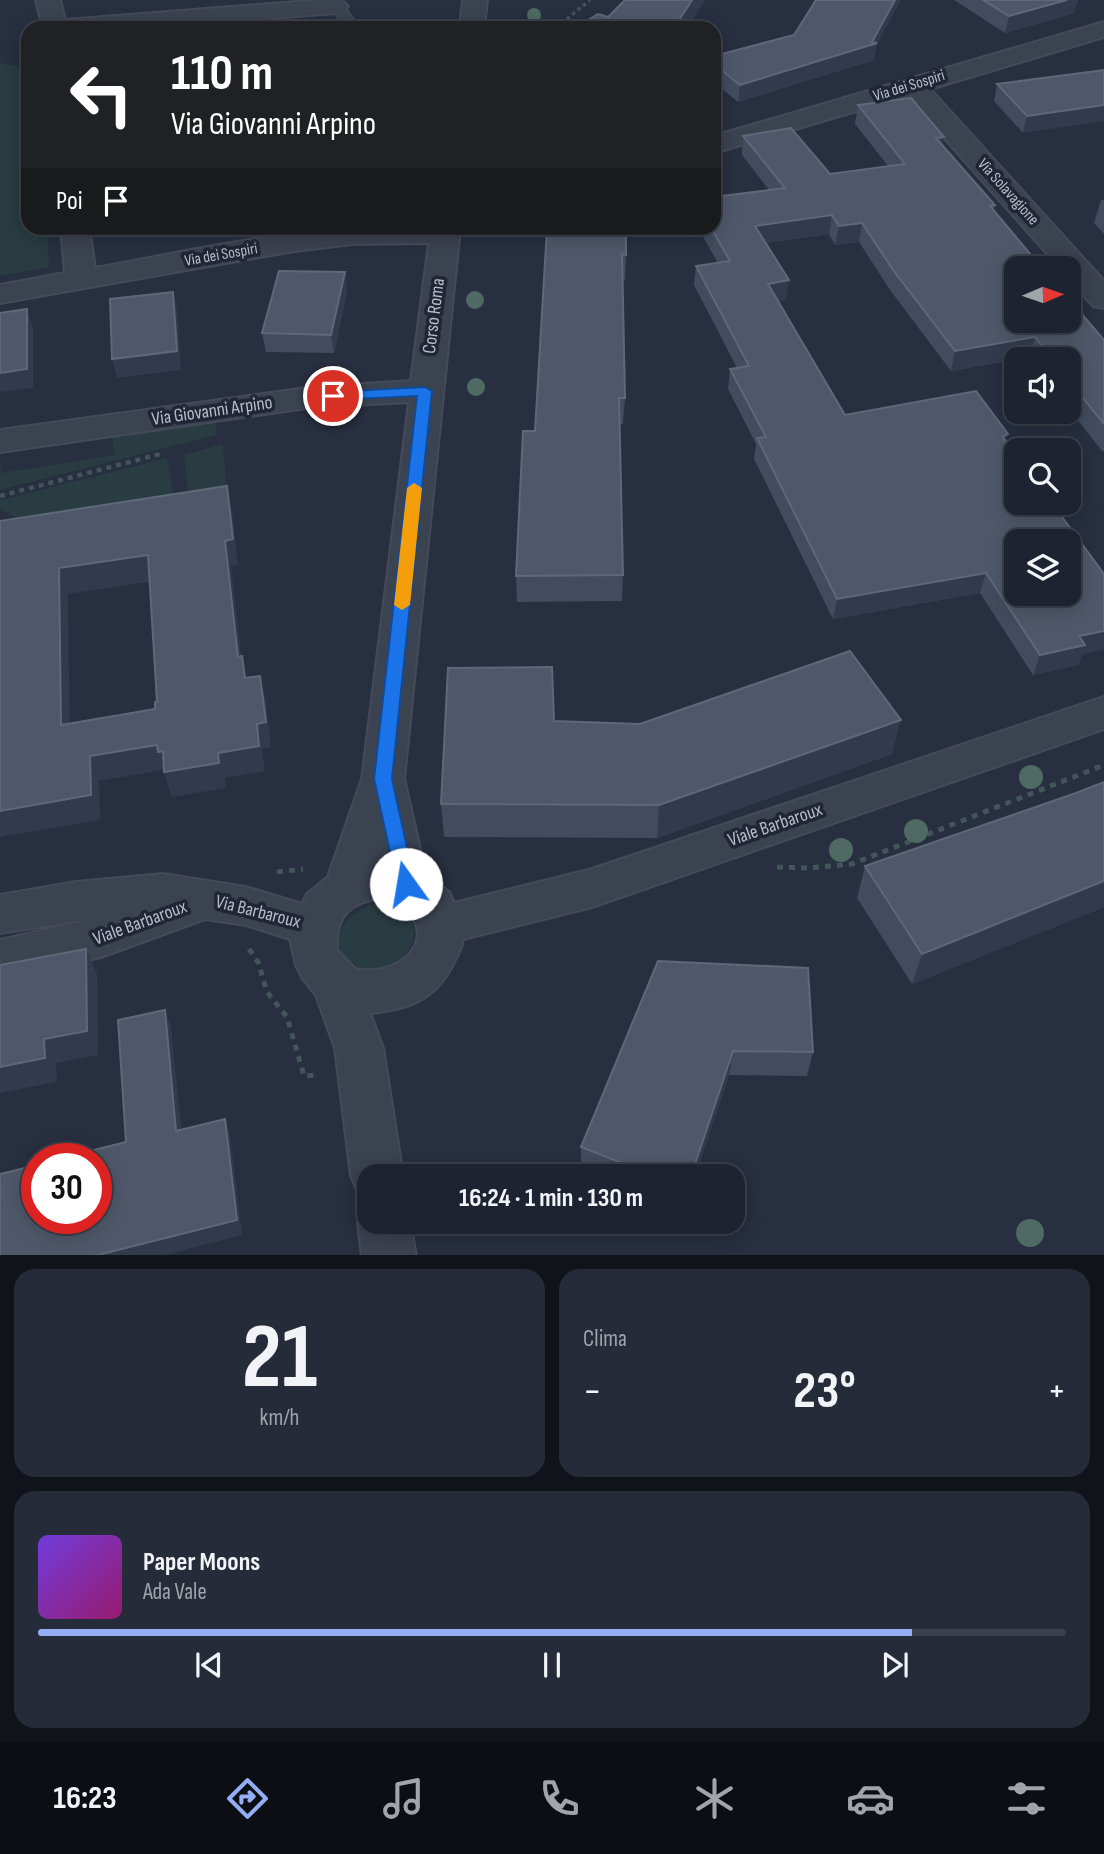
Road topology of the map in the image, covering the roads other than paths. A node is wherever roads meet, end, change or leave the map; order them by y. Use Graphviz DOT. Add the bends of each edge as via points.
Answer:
graph roads {
  1 [pos="48,0"];
  2 [pos="475,0"];
  3 [pos="336,6"];
  4 [pos="53,21"];
  5 [pos="144,21"];
  6 [pos="348,21"];
  7 [pos="473,21"];
  8 [pos="1104,29"];
  9 [pos="912,85"];
  10 [pos="721,143"];
  11 [pos="81,235"];
  12 [pos="353,235"];
  13 [pos="444,235"];
  14 [pos="81,278"];
  15 [pos="0,294"];
  16 [pos="1104,299"];
  17 [pos="425,391"];
  18 [pos="0,440"];
  19 [pos="1104,713"];
  20 [pos="383,779"];
  21 [pos="406,884"];
  22 [pos="346,888"];
  23 [pos="202,899"];
  24 [pos="0,914"];
  25 [pos="442,925"];
  26 [pos="314,927"];
  27 [pos="0,960"];
  28 [pos="417,978"];
  29 [pos="335,983"];
  30 [pos="359,1048"];
  31 [pos="375,1164"];
  32 [pos="386,1234"];
  33 [pos="389,1255"];
  1 -- 4 [label="street"];
  2 -- 7 [label="street"];
  3 -- 5 [label="street"];
  3 -- 6 [label="lane"];
  8 -- 9 [label="street, Via dei Sospiri"];
  9 -- 10 [label="street, Via dei Sospiri"];
  9 -- 16 [label="street, Via Solavagione"];
  11 -- 14 [label="street"];
  12 -- 14 [label="street, Via dei Sospiri"];
  13 -- 17 [label="street, Corso Roma"];
  14 -- 15 [label="street, Via dei Sospiri"];
  17 -- 18 [label="street, Via Giovanni Arpino" via="314,397"];
  17 -- 20 [label="street, Corso Roma"];
  19 -- 25 [label="street, Viale Barbaroux" via="592,888"];
  20 -- 21 [label="street, Corso Roma"];
  20 -- 22 [label="street, Corso Roma"];
  21 -- 22 [label="street" via="385,879"];
  21 -- 25 [label="street" via="423,893 436,908"];
  22 -- 26 [label="street" via="329,900"];
  23 -- 24 [label="street, Viale Barbaroux" via="163,893"];
  23 -- 26 [label="street, Via Barbaroux" via="246,906"];
  23 -- 27 [label="street, Viale Barbaroux" via="161,918 73,947"];
  25 -- 28 [label="street" via="432,962"];
  26 -- 29 [label="street" via="313,953 321,970"];
  28 -- 29 [label="street" via="376,993"];
  28 -- 30 [label="street"];
  29 -- 30 [label="street"];
  30 -- 31 [label="street"];
  32 -- 33 [label="street"];
}
